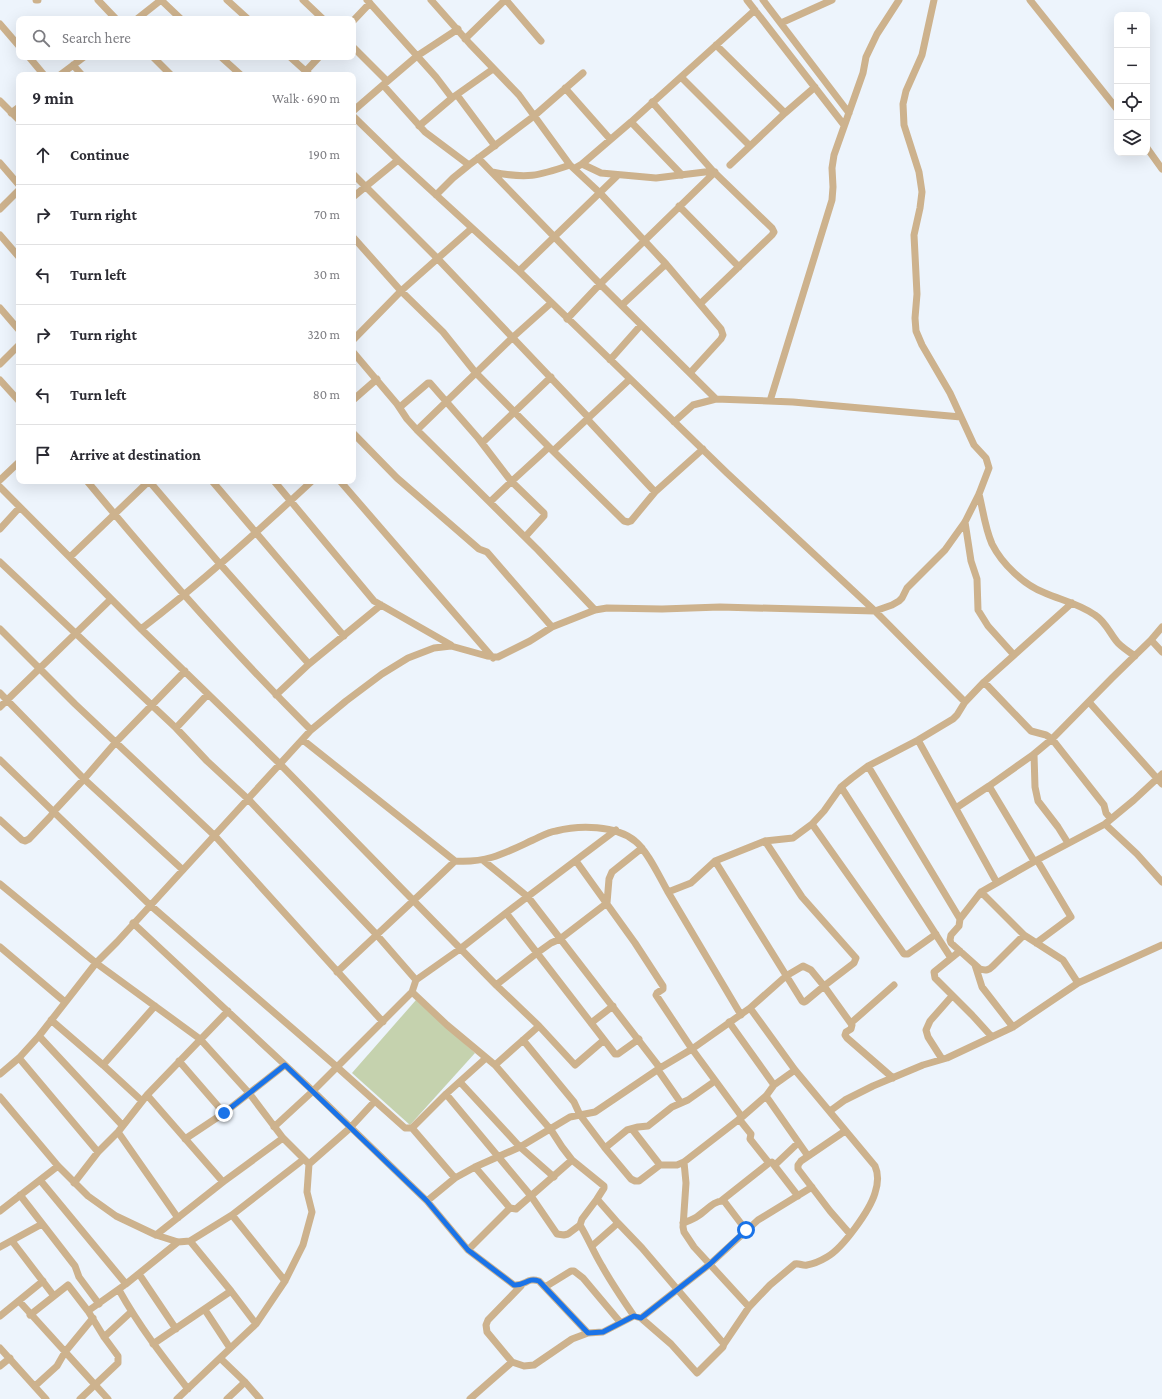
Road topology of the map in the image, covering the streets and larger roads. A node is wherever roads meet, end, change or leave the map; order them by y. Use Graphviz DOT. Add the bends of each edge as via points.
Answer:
graph roads {
  1 [pos="98,0"];
  2 [pos="227,0"];
  3 [pos="303,0"];
  4 [pos="506,0"];
  5 [pos="748,0"];
  6 [pos="763,0"];
  7 [pos="832,0"];
  8 [pos="899,0"];
  9 [pos="934,0"];
  10 [pos="1030,0"];
  11 [pos="368,2"];
  12 [pos="436,2"];
  13 [pos="755,10"];
  14 [pos="113,16"];
  15 [pos="140,16"];
  16 [pos="178,16"];
  17 [pos="245,16"];
  18 [pos="321,16"];
  19 [pos="356,17"];
  20 [pos="781,23"];
  21 [pos="0,24"];
  22 [pos="458,29"];
  23 [pos="465,38"];
  24 [pos="541,41"];
  25 [pos="16,43"];
  26 [pos="716,45"];
  27 [pos="356,50"];
  28 [pos="417,56"];
  29 [pos="32,60"];
  30 [pos="80,60"];
  31 [pos="156,60"];
  32 [pos="224,60"];
  33 [pos="293,60"];
  34 [pos="317,60"];
  35 [pos="73,65"];
  36 [pos="493,69"];
  37 [pos="42,72"];
  38 [pos="64,72"];
  39 [pos="79,72"];
  40 [pos="168,72"];
  41 [pos="238,72"];
  42 [pos="307,72"];
  43 [pos="309,72"];
  44 [pos="583,73"];
  45 [pos="681,77"];
  46 [pos="385,83"];
  47 [pos="815,87"];
  48 [pos="565,88"];
  49 [pos="454,96"];
  50 [pos="0,101"];
  51 [pos="652,102"];
  52 [pos="1114,105"];
  53 [pos="356,108"];
  54 [pos="16,109"];
  55 [pos="11,113"];
  56 [pos="785,113"];
  57 [pos="849,113"];
  58 [pos="534,116"];
  59 [pos="16,117"];
  60 [pos="356,119"];
  61 [pos="631,122"];
  62 [pos="844,125"];
  63 [pos="418,126"];
  64 [pos="610,138"];
  65 [pos="495,146"];
  66 [pos="750,146"];
  67 [pos="1150,152"];
  68 [pos="478,158"];
  69 [pos="398,160"];
  70 [pos="0,163"];
  71 [pos="582,164"];
  72 [pos="469,165"];
  73 [pos="730,165"];
  74 [pos="572,166"];
  75 [pos="1162,169"];
  76 [pos="492,172"];
  77 [pos="714,172"];
  78 [pos="682,175"];
  79 [pos="617,176"];
  80 [pos="356,177"];
  81 [pos="16,182"];
  82 [pos="366,187"];
  83 [pos="16,193"];
  84 [pos="600,193"];
  85 [pos="356,195"];
  86 [pos="436,195"];
  87 [pos="679,206"];
  88 [pos="0,209"];
  89 [pos="472,228"];
  90 [pos="0,235"];
  91 [pos="554,237"];
  92 [pos="356,240"];
  93 [pos="645,241"];
  94 [pos="16,254"];
  95 [pos="437,258"];
  96 [pos="666,264"];
  97 [pos="740,267"];
  98 [pos="519,271"];
  99 [pos="600,284"];
  100 [pos="401,292"];
  101 [pos="551,302"];
  102 [pos="700,304"];
  103 [pos="622,305"];
  104 [pos="0,308"];
  105 [pos="567,318"];
  106 [pos="641,325"];
  107 [pos="16,327"];
  108 [pos="356,337"];
  109 [pos="512,338"];
  110 [pos="16,348"];
  111 [pos="356,355"];
  112 [pos="610,360"];
  113 [pos="0,364"];
  114 [pos="475,372"];
  115 [pos="690,373"];
  116 [pos="551,377"];
  117 [pos="377,379"];
  118 [pos="630,379"];
  119 [pos="0,380"];
  120 [pos="356,397"];
  121 [pos="16,398"];
  122 [pos="716,399"];
  123 [pos="770,401"];
  124 [pos="446,402"];
  125 [pos="400,407"];
  126 [pos="514,412"];
  127 [pos="960,417"];
  128 [pos="588,419"];
  129 [pos="674,422"];
  130 [pos="417,430"];
  131 [pos="356,436"];
  132 [pos="482,443"];
  133 [pos="703,448"];
  134 [pos="551,449"];
  135 [pos="16,465"];
  136 [pos="0,480"];
  137 [pos="511,481"];
  138 [pos="90,484"];
  139 [pos="146,484"];
  140 [pos="152,484"];
  141 [pos="215,484"];
  142 [pos="277,484"];
  143 [pos="309,484"];
  144 [pos="343,484"];
  145 [pos="0,487"];
  146 [pos="654,492"];
  147 [pos="978,494"];
  148 [pos="291,501"];
  149 [pos="490,502"];
  150 [pos="20,507"];
  151 [pos="115,514"];
  152 [pos="965,522"];
  153 [pos="0,529"];
  154 [pos="256,533"];
  155 [pos="525,537"];
  156 [pos="70,557"];
  157 [pos="0,562"];
  158 [pos="220,564"];
  159 [pos="184,596"];
  160 [pos="111,599"];
  161 [pos="1072,603"];
  162 [pos="381,606"];
  163 [pos="595,610"];
  164 [pos="875,611"];
  165 [pos="552,627"];
  166 [pos="1162,627"];
  167 [pos="0,629"];
  168 [pos="141,629"];
  169 [pos="75,632"];
  170 [pos="344,636"];
  171 [pos="1151,640"];
  172 [pos="451,646"];
  173 [pos="1162,652"];
  174 [pos="1014,655"];
  175 [pos="1135,656"];
  176 [pos="493,658"];
  177 [pos="309,664"];
  178 [pos="40,669"];
  179 [pos="185,671"];
  180 [pos="984,682"];
  181 [pos="0,693"];
  182 [pos="208,694"];
  183 [pos="276,695"];
  184 [pos="7,700"];
  185 [pos="965,702"];
  186 [pos="1090,702"];
  187 [pos="152,706"];
  188 [pos="0,707"];
  189 [pos="176,728"];
  190 [pos="311,730"];
  191 [pos="1052,739"];
  192 [pos="303,740"];
  193 [pos="918,740"];
  194 [pos="116,742"];
  195 [pos="1034,754"];
  196 [pos="0,760"];
  197 [pos="280,764"];
  198 [pos="868,766"];
  199 [pos="84,779"];
  200 [pos="1160,779"];
  201 [pos="841,786"];
  202 [pos="989,786"];
  203 [pos="248,799"];
  204 [pos="956,808"];
  205 [pos="54,812"];
  206 [pos="0,820"];
  207 [pos="1108,822"];
  208 [pos="812,824"];
  209 [pos="616,830"];
  210 [pos="215,836"];
  211 [pos="765,841"];
  212 [pos="1068,843"];
  213 [pos="642,848"];
  214 [pos="576,860"];
  215 [pos="1035,860"];
  216 [pos="455,861"];
  217 [pos="484,861"];
  218 [pos="714,861"];
  219 [pos="183,870"];
  220 [pos="1162,882"];
  221 [pos="997,883"];
  222 [pos="0,884"];
  223 [pos="668,892"];
  224 [pos="981,892"];
  225 [pos="528,897"];
  226 [pos="414,901"];
  227 [pos="607,903"];
  228 [pos="150,905"];
  229 [pos="506,913"];
  230 [pos="960,919"];
  231 [pos="133,923"];
  232 [pos="376,934"];
  233 [pos="936,934"];
  234 [pos="1024,934"];
  235 [pos="560,939"];
  236 [pos="1036,943"];
  237 [pos="1162,945"];
  238 [pos="0,947"];
  239 [pos="460,949"];
  240 [pos="960,951"];
  241 [pos="537,953"];
  242 [pos="951,958"];
  243 [pos="96,963"];
  244 [pos="975,965"];
  245 [pos="337,972"];
  246 [pos="786,976"];
  247 [pos="416,980"];
  248 [pos="1078,983"];
  249 [pos="496,985"];
  250 [pos="894,985"];
  251 [pos="824,986"];
  252 [pos="412,992"];
  253 [pos="952,996"];
  254 [pos="65,1002"];
  255 [pos="156,1006"];
  256 [pos="613,1006"];
  257 [pos="750,1008"];
  258 [pos="228,1011"];
  259 [pos="740,1015"];
  260 [pos="51,1020"];
  261 [pos="383,1022"];
  262 [pos="729,1022"];
  263 [pos="591,1023"];
  264 [pos="851,1023"];
  265 [pos="539,1026"];
  266 [pos="1013,1027"];
  267 [pos="39,1036"];
  268 [pos="992,1037"];
  269 [pos="200,1039"];
  270 [pos="639,1039"];
  271 [pos="523,1040"];
  272 [pos="604,1040"];
  273 [pos="692,1049"];
  274 [pos="19,1058"];
  275 [pos="486,1058"];
  276 [pos="942,1059"];
  277 [pos="179,1061"];
  278 [pos="103,1064"];
  279 [pos="285,1065"];
  280 [pos="495,1065"];
  281 [pos="337,1067"];
  282 [pos="659,1069"];
  283 [pos="796,1070"];
  284 [pos="0,1074"];
  285 [pos="893,1078"];
  286 [pos="715,1081"];
  287 [pos="460,1082"];
  288 [pos="774,1085"];
  289 [pos="313,1091"];
  290 [pos="249,1093"];
  291 [pos="147,1094"];
  292 [pos="446,1094"];
  293 [pos="766,1096"];
  294 [pos="0,1097"];
  295 [pos="142,1101"];
  296 [pos="374,1102"];
  297 [pos="681,1104"];
  298 [pos="830,1111"];
  299 [pos="224,1113"];
  300 [pos="580,1115"];
  301 [pos="741,1118"];
  302 [pos="122,1125"];
  303 [pos="274,1127"];
  304 [pos="350,1128"];
  305 [pos="412,1128"];
  306 [pos="632,1129"];
  307 [pos="551,1130"];
  308 [pos="845,1130"];
  309 [pos="118,1132"];
  310 [pos="283,1138"];
  311 [pos="185,1139"];
  312 [pos="798,1143"];
  313 [pos="520,1147"];
  314 [pos="605,1148"];
  315 [pos="98,1152"];
  316 [pos="499,1156"];
  317 [pos="808,1156"];
  318 [pos="572,1160"];
  319 [pos="307,1162"];
  320 [pos="684,1162"];
  321 [pos="772,1164"];
  322 [pos="660,1165"];
  323 [pos="58,1166"];
  324 [pos="475,1167"];
  325 [pos="554,1177"];
  326 [pos="454,1178"];
  327 [pos="40,1180"];
  328 [pos="223,1182"];
  329 [pos="74,1183"];
  330 [pos="812,1188"];
  331 [pos="20,1195"];
  332 [pos="531,1196"];
  333 [pos="798,1196"];
  334 [pos="597,1199"];
  335 [pos="427,1201"];
  336 [pos="721,1201"];
  337 [pos="510,1208"];
  338 [pos="0,1210"];
  339 [pos="232,1215"];
  340 [pos="178,1218"];
  341 [pos="618,1223"];
  342 [pos="683,1223"];
  343 [pos="42,1224"];
  344 [pos="580,1225"];
  345 [pos="746,1230"];
  346 [pos="850,1234"];
  347 [pos="156,1235"];
  348 [pos="12,1241"];
  349 [pos="190,1241"];
  350 [pos="178,1242"];
  351 [pos="592,1246"];
  352 [pos="0,1247"];
  353 [pos="468,1250"];
  354 [pos="710,1264"];
  355 [pos="139,1274"];
  356 [pos="79,1277"];
  357 [pos="43,1281"];
  358 [pos="285,1281"];
  359 [pos="126,1284"];
  360 [pos="68,1285"];
  361 [pos="521,1286"];
  362 [pos="545,1287"];
  363 [pos="119,1290"];
  364 [pos="677,1290"];
  365 [pos="231,1291"];
  366 [pos="54,1296"];
  367 [pos="19,1301"];
  368 [pos="99,1304"];
  369 [pos="749,1307"];
  370 [pos="205,1310"];
  371 [pos="88,1311"];
  372 [pos="131,1312"];
  373 [pos="30,1315"];
  374 [pos="0,1316"];
  375 [pos="638,1317"];
  376 [pos="93,1318"];
  377 [pos="620,1322"];
  378 [pos="256,1324"];
  379 [pos="176,1329"];
  380 [pos="588,1333"];
  381 [pos="104,1337"];
  382 [pos="153,1344"];
  383 [pos="724,1344"];
  384 [pos="0,1348"];
  385 [pos="230,1348"];
  386 [pos="65,1352"];
  387 [pos="10,1358"];
  388 [pos="220,1358"];
  389 [pos="512,1362"];
  390 [pos="0,1366"];
  391 [pos="245,1382"];
  392 [pos="34,1386"];
  393 [pos="95,1386"];
  394 [pos="188,1389"];
  395 [pos="46,1399"];
  396 [pos="80,1399"];
  397 [pos="108,1399"];
  398 [pos="177,1399"];
  399 [pos="227,1399"];
  400 [pos="260,1399"];
  401 [pos="470,1399"];
  1 -- 14 [label="street"];
  2 -- 17 [label="street"];
  3 -- 18 [label="street"];
  4 -- 23 [label="street"];
  4 -- 24 [label="street"];
  5 -- 13 [label="street"];
  6 -- 20 [label="street"];
  7 -- 20 [label="street"];
  8 -- 57 [label="street" via="873,41"];
  9 -- 127 [label="street" via="922,56 903,104 904,125 919,172 922,192 914,235 917,294 915,318 916,331 922,345 950,393"];
  10 -- 52 [label="street"];
  11 -- 19 [label="street"];
  11 -- 28 [label="street"];
  12 -- 22 [label="street"];
  13 -- 26 [label="street"];
  13 -- 47 [label="street"];
  15 -- 16 [label="street" via="161,0"];
  20 -- 57 [label="street"];
  21 -- 25 [label="street"];
  22 -- 23 [label="street"];
  22 -- 28 [label="street"];
  23 -- 36 [label="street"];
  26 -- 45 [label="street"];
  26 -- 56 [label="street"];
  27 -- 46 [label="street"];
  28 -- 46 [label="street"];
  28 -- 49 [label="street"];
  29 -- 37 [label="street"];
  30 -- 35 [label="street"];
  31 -- 40 [label="street"];
  32 -- 41 [label="street"];
  33 -- 42 [label="street"];
  34 -- 43 [label="street"];
  35 -- 38 [label="street"];
  35 -- 39 [label="street"];
  36 -- 49 [label="street"];
  36 -- 58 [label="street" via="519,95"];
  44 -- 48 [label="street"];
  45 -- 51 [label="street"];
  45 -- 66 [label="street"];
  46 -- 53 [label="street"];
  46 -- 63 [label="street"];
  47 -- 56 [label="street"];
  47 -- 62 [label="street"];
  48 -- 58 [label="street"];
  48 -- 64 [label="street"];
  49 -- 63 [label="street"];
  49 -- 65 [label="street"];
  50 -- 55 [label="street"];
  51 -- 61 [label="street"];
  51 -- 77 [label="street"];
  54 -- 55 [label="street"];
  55 -- 59 [label="street"];
  56 -- 66 [label="street"];
  57 -- 62 [label="street"];
  58 -- 65 [label="street"];
  58 -- 74 [label="street"];
  60 -- 69 [label="street"];
  61 -- 64 [label="street"];
  61 -- 78 [label="street"];
  62 -- 123 [label="street" via="834,155 832,200"];
  63 -- 72 [label="street"];
  64 -- 71 [label="street"];
  65 -- 68 [label="street"];
  66 -- 73 [label="street"];
  67 -- 75 [label="street"];
  68 -- 72 [label="street"];
  68 -- 76 [label="street"];
  69 -- 82 [label="street"];
  69 -- 86 [label="street"];
  70 -- 81 [label="street"];
  71 -- 74 [label="street"];
  71 -- 79 [label="street" via="601,173"];
  72 -- 86 [label="street"];
  74 -- 76 [label="street" via="537,175 510,176"];
  74 -- 84 [label="street"];
  76 -- 91 [label="street"];
  77 -- 78 [label="street"];
  77 -- 87 [label="street"];
  77 -- 97 [label="street" via="774,232"];
  78 -- 79 [label="street" via="656,178"];
  79 -- 84 [label="street"];
  80 -- 82 [label="street"];
  82 -- 85 [label="street"];
  82 -- 95 [label="street"];
  83 -- 88 [label="street"];
  84 -- 91 [label="street"];
  84 -- 93 [label="street"];
  86 -- 89 [label="street"];
  87 -- 93 [label="street"];
  87 -- 97 [label="street"];
  89 -- 95 [label="street"];
  89 -- 98 [label="street"];
  90 -- 94 [label="street"];
  91 -- 98 [label="street"];
  91 -- 99 [label="street"];
  92 -- 100 [label="street"];
  93 -- 96 [label="street"];
  93 -- 99 [label="street"];
  95 -- 100 [label="street"];
  95 -- 109 [label="street"];
  96 -- 102 [label="street"];
  96 -- 103 [label="street"];
  97 -- 102 [label="street"];
  98 -- 101 [label="street"];
  99 -- 103 [label="street"];
  99 -- 105 [label="street"];
  100 -- 108 [label="street"];
  100 -- 114 [label="street" via="443,332"];
  101 -- 105 [label="street"];
  101 -- 109 [label="street"];
  102 -- 115 [label="street" via="723,335"];
  103 -- 106 [label="street"];
  104 -- 107 [label="street"];
  105 -- 112 [label="street"];
  106 -- 112 [label="street"];
  106 -- 115 [label="street"];
  109 -- 114 [label="street"];
  109 -- 116 [label="street"];
  110 -- 113 [label="street"];
  111 -- 117 [label="street"];
  112 -- 118 [label="street"];
  114 -- 124 [label="street"];
  114 -- 126 [label="street"];
  115 -- 122 [label="street"];
  116 -- 126 [label="street"];
  116 -- 128 [label="street"];
  117 -- 120 [label="street"];
  117 -- 125 [label="street"];
  118 -- 128 [label="street"];
  118 -- 129 [label="street"];
  119 -- 121 [label="street"];
  122 -- 123 [label="street"];
  122 -- 129 [label="street" via="693,405"];
  123 -- 127 [label="street"];
  124 -- 125 [label="street" via="430,383"];
  124 -- 130 [label="street"];
  124 -- 132 [label="street"];
  125 -- 130 [label="street"];
  126 -- 132 [label="street"];
  126 -- 134 [label="street"];
  127 -- 147 [label="street" via="974,445 988,462 988,473"];
  128 -- 134 [label="street"];
  128 -- 146 [label="street"];
  129 -- 133 [label="street"];
  130 -- 149 [label="street"];
  131 -- 165 [label="street" via="403,483 477,548 487,552"];
  132 -- 137 [label="street"];
  133 -- 146 [label="street"];
  133 -- 164 [label="street"];
  134 -- 137 [label="street"];
  134 -- 146 [label="street" via="626,522 631,520"];
  135 -- 136 [label="street"];
  137 -- 149 [label="street"];
  137 -- 155 [label="street" via="545,514"];
  138 -- 151 [label="street"];
  139 -- 151 [label="street"];
  140 -- 158 [label="street"];
  141 -- 154 [label="street"];
  142 -- 148 [label="street"];
  143 -- 148 [label="street"];
  144 -- 176 [label="street"];
  145 -- 150 [label="street"];
  147 -- 152 [label="street"];
  147 -- 161 [label="street" via="989,536 1008,565 1024,582 1036,590"];
  148 -- 154 [label="street"];
  148 -- 162 [label="street" via="374,601"];
  149 -- 155 [label="street"];
  150 -- 153 [label="street"];
  150 -- 156 [label="street"];
  151 -- 156 [label="street"];
  151 -- 159 [label="street"];
  152 -- 164 [label="street" via="945,550 907,588 902,598"];
  152 -- 174 [label="street" via="971,561 978,584 978,610 988,626"];
  154 -- 158 [label="street"];
  154 -- 170 [label="street"];
  155 -- 163 [label="street"];
  156 -- 160 [label="street"];
  157 -- 169 [label="street"];
  158 -- 159 [label="street"];
  158 -- 177 [label="street"];
  159 -- 168 [label="street"];
  159 -- 183 [label="street"];
  160 -- 168 [label="street"];
  160 -- 169 [label="street"];
  161 -- 174 [label="street"];
  161 -- 175 [label="street" via="1101,619 1118,642"];
  162 -- 170 [label="street"];
  162 -- 172 [label="street"];
  163 -- 164 [label="street" via="720,607"];
  163 -- 165 [label="street"];
  164 -- 185 [label="street"];
  165 -- 176 [label="street" via="530,641"];
  166 -- 171 [label="street"];
  167 -- 178 [label="street"];
  168 -- 179 [label="street"];
  169 -- 178 [label="street"];
  169 -- 187 [label="street"];
  170 -- 177 [label="street"];
  171 -- 173 [label="street"];
  171 -- 175 [label="street"];
  172 -- 176 [label="street"];
  172 -- 190 [label="street" via="434,648 408,658"];
  174 -- 180 [label="street"];
  175 -- 186 [label="street"];
  177 -- 183 [label="street"];
  178 -- 184 [label="street"];
  178 -- 194 [label="street"];
  179 -- 182 [label="street"];
  179 -- 187 [label="street"];
  180 -- 185 [label="street"];
  180 -- 191 [label="street" via="1031,731"];
  181 -- 184 [label="street"];
  182 -- 189 [label="street"];
  182 -- 197 [label="street"];
  183 -- 190 [label="street"];
  184 -- 188 [label="street"];
  184 -- 199 [label="street"];
  185 -- 193 [label="street" via="953,719"];
  186 -- 191 [label="street"];
  186 -- 200 [label="street"];
  187 -- 189 [label="street"];
  187 -- 194 [label="street"];
  189 -- 203 [label="street"];
  190 -- 192 [label="street"];
  191 -- 195 [label="street"];
  191 -- 207 [label="street" via="1104,805"];
  192 -- 197 [label="street"];
  192 -- 216 [label="street"];
  193 -- 198 [label="street"];
  193 -- 204 [label="street"];
  194 -- 199 [label="street"];
  194 -- 210 [label="street"];
  195 -- 202 [label="street"];
  195 -- 212 [label="street" via="1038,801"];
  196 -- 205 [label="street"];
  197 -- 203 [label="street"];
  197 -- 226 [label="street"];
  198 -- 201 [label="street"];
  198 -- 230 [label="street"];
  199 -- 205 [label="street"];
  199 -- 219 [label="street"];
  200 -- 207 [label="street"];
  201 -- 208 [label="street"];
  201 -- 233 [label="street"];
  202 -- 204 [label="street"];
  202 -- 215 [label="street"];
  203 -- 210 [label="street"];
  203 -- 232 [label="street"];
  204 -- 221 [label="street"];
  205 -- 206 [label="street" via="25,841"];
  205 -- 228 [label="street"];
  207 -- 212 [label="street"];
  207 -- 220 [label="street"];
  208 -- 211 [label="street" via="793,838"];
  208 -- 233 [label="street" via="904,954 908,954"];
  209 -- 213 [label="street" via="635,840"];
  209 -- 214 [label="street"];
  209 -- 217 [label="street" via="592,827 555,831"];
  210 -- 219 [label="street"];
  210 -- 245 [label="street"];
  211 -- 218 [label="street"];
  211 -- 251 [label="street" via="802,897 856,958 854,963"];
  212 -- 215 [label="street"];
  213 -- 223 [label="street"];
  213 -- 227 [label="street" via="612,872"];
  214 -- 225 [label="street"];
  214 -- 227 [label="street"];
  215 -- 221 [label="street"];
  215 -- 236 [label="street" via="1071,917"];
  216 -- 217 [label="street"];
  216 -- 226 [label="street"];
  217 -- 225 [label="street"];
  218 -- 223 [label="street" via="691,883"];
  218 -- 246 [label="street"];
  219 -- 228 [label="street"];
  221 -- 224 [label="street"];
  222 -- 243 [label="street"];
  223 -- 259 [label="street"];
  224 -- 230 [label="street"];
  224 -- 234 [label="street"];
  225 -- 229 [label="street"];
  225 -- 235 [label="street"];
  226 -- 232 [label="street"];
  226 -- 239 [label="street"];
  227 -- 235 [label="street"];
  227 -- 273 [label="street" via="663,986 656,995"];
  228 -- 231 [label="street"];
  228 -- 281 [label="street"];
  229 -- 239 [label="street"];
  229 -- 241 [label="street"];
  230 -- 240 [label="street" via="959,926 950,940"];
  231 -- 243 [label="street"];
  231 -- 258 [label="street"];
  232 -- 245 [label="street"];
  232 -- 247 [label="street"];
  233 -- 242 [label="street"];
  234 -- 236 [label="street"];
  234 -- 244 [label="street" via="989,970 985,971"];
  235 -- 241 [label="street"];
  235 -- 256 [label="street"];
  236 -- 248 [label="street" via="1063,960"];
  237 -- 248 [label="street"];
  238 -- 254 [label="street"];
  239 -- 247 [label="street"];
  239 -- 249 [label="street"];
  240 -- 242 [label="street"];
  240 -- 244 [label="street"];
  241 -- 249 [label="street"];
  241 -- 263 [label="street"];
  242 -- 253 [label="street" via="934,972 933,976"];
  243 -- 254 [label="street"];
  243 -- 255 [label="street"];
  244 -- 266 [label="street" via="982,987"];
  245 -- 261 [label="street"];
  246 -- 251 [label="street" via="803,966 811,970"];
  246 -- 251 [label="street" via="804,1002"];
  246 -- 257 [label="street"];
  247 -- 252 [label="street"];
  248 -- 266 [label="street"];
  249 -- 265 [label="street"];
  250 -- 264 [label="street"];
  251 -- 264 [label="street"];
  252 -- 261 [label="street"];
  252 -- 275 [label="street"];
  253 -- 268 [label="street"];
  253 -- 276 [label="street" via="926,1030"];
  254 -- 260 [label="street"];
  255 -- 269 [label="street"];
  255 -- 278 [label="street"];
  256 -- 263 [label="street"];
  256 -- 270 [label="street"];
  257 -- 259 [label="street"];
  257 -- 283 [label="street"];
  258 -- 269 [label="street"];
  258 -- 279 [label="street"];
  259 -- 262 [label="street"];
  260 -- 267 [label="street"];
  260 -- 278 [label="street"];
  261 -- 281 [label="street"];
  262 -- 273 [label="street"];
  262 -- 288 [label="street"];
  263 -- 272 [label="street"];
  264 -- 285 [label="street" via="852,1027 846,1032 846,1038"];
  265 -- 271 [label="street"];
  265 -- 272 [label="street" via="575,1065"];
  266 -- 268 [label="street"];
  267 -- 274 [label="street"];
  267 -- 302 [label="street"];
  268 -- 276 [label="street"];
  269 -- 277 [label="street"];
  269 -- 290 [label="street"];
  270 -- 272 [label="street" via="618,1054 612,1052"];
  270 -- 282 [label="street"];
  271 -- 280 [label="street"];
  271 -- 300 [label="street" via="574,1102"];
  273 -- 282 [label="street"];
  273 -- 286 [label="street"];
  274 -- 284 [label="street"];
  274 -- 315 [label="street"];
  275 -- 280 [label="street"];
  275 -- 287 [label="street"];
  276 -- 285 [label="street"];
  277 -- 291 [label="street"];
  277 -- 299 [label="street"];
  278 -- 295 [label="street"];
  279 -- 289 [label="street"];
  279 -- 290 [label="street"];
  280 -- 307 [label="street"];
  281 -- 289 [label="street"];
  281 -- 296 [label="street"];
  282 -- 297 [label="street"];
  282 -- 300 [label="street" via="596,1112"];
  283 -- 288 [label="street"];
  283 -- 298 [label="street"];
  285 -- 298 [label="street" via="845,1100"];
  286 -- 297 [label="street"];
  286 -- 301 [label="street"];
  287 -- 292 [label="street"];
  287 -- 313 [label="street"];
  288 -- 293 [label="street"];
  289 -- 303 [label="street"];
  289 -- 304 [label="street"];
  290 -- 299 [label="street"];
  290 -- 303 [label="street"];
  291 -- 295 [label="street"];
  291 -- 311 [label="street"];
  292 -- 305 [label="street"];
  292 -- 316 [label="street"];
  293 -- 301 [label="street"];
  293 -- 312 [label="street"];
  294 -- 323 [label="street"];
  295 -- 302 [label="street"];
  296 -- 304 [label="street"];
  296 -- 305 [label="street" via="405,1128"];
  297 -- 306 [label="street" via="672,1107 648,1126"];
  298 -- 308 [label="street"];
  299 -- 311 [label="street"];
  300 -- 307 [label="street" via="570,1117"];
  300 -- 314 [label="street"];
  301 -- 320 [label="street"];
  301 -- 321 [label="street" via="751,1134 750,1139"];
  302 -- 309 [label="street"];
  303 -- 310 [label="street"];
  304 -- 319 [label="street"];
  304 -- 335 [label="street"];
  305 -- 326 [label="street"];
  306 -- 314 [label="street" via="627,1130"];
  306 -- 322 [label="street"];
  307 -- 313 [label="street"];
  307 -- 318 [label="street"];
  308 -- 317 [label="street"];
  308 -- 346 [label="street" via="878,1172 875,1194 870,1206"];
  309 -- 315 [label="street"];
  309 -- 340 [label="street"];
  310 -- 319 [label="street"];
  310 -- 328 [label="street"];
  311 -- 328 [label="street"];
  312 -- 317 [label="street"];
  312 -- 321 [label="street"];
  313 -- 316 [label="street"];
  313 -- 325 [label="street"];
  314 -- 322 [label="street" via="635,1181 639,1181"];
  315 -- 329 [label="street"];
  316 -- 324 [label="street"];
  316 -- 332 [label="street"];
  317 -- 330 [label="street" via="801,1161 798,1169"];
  318 -- 325 [label="street"];
  318 -- 334 [label="street" via="604,1186"];
  319 -- 339 [label="street"];
  319 -- 358 [label="street" via="307,1192 312,1212 303,1245"];
  320 -- 322 [label="street" via="677,1165"];
  320 -- 342 [label="street" via="686,1183"];
  321 -- 333 [label="street"];
  321 -- 336 [label="street"];
  323 -- 327 [label="street"];
  323 -- 329 [label="street"];
  324 -- 326 [label="street"];
  324 -- 337 [label="street"];
  325 -- 332 [label="street"];
  326 -- 335 [label="street"];
  327 -- 331 [label="street"];
  327 -- 359 [label="street"];
  328 -- 340 [label="street"];
  329 -- 347 [label="street" via="116,1216"];
  330 -- 333 [label="street"];
  330 -- 346 [label="street"];
  331 -- 338 [label="street"];
  331 -- 343 [label="street"];
  332 -- 337 [label="street" via="516,1209"];
  332 -- 344 [label="street" via="557,1234 568,1234"];
  333 -- 345 [label="street"];
  334 -- 341 [label="street"];
  334 -- 344 [label="street"];
  335 -- 353 [label="street"];
  336 -- 342 [label="street"];
  336 -- 345 [label="street" via="724,1201"];
  337 -- 353 [label="street"];
  339 -- 349 [label="street"];
  339 -- 358 [label="street"];
  340 -- 347 [label="street"];
  341 -- 351 [label="street"];
  341 -- 364 [label="street"];
  342 -- 354 [label="street" via="686,1236"];
  343 -- 348 [label="street"];
  343 -- 356 [label="street" via="75,1266"];
  344 -- 351 [label="street"];
  345 -- 354 [label="street"];
  346 -- 369 [label="street" via="828,1256 807,1265 795,1264"];
  347 -- 350 [label="street"];
  348 -- 352 [label="street"];
  348 -- 357 [label="street"];
  349 -- 350 [label="street"];
  349 -- 365 [label="street"];
  350 -- 355 [label="street"];
  351 -- 375 [label="street" via="608,1277"];
  353 -- 361 [label="street" via="503,1278"];
  354 -- 364 [label="street"];
  354 -- 369 [label="street"];
  355 -- 359 [label="street"];
  355 -- 379 [label="street"];
  356 -- 360 [label="street"];
  356 -- 368 [label="street"];
  357 -- 366 [label="street"];
  357 -- 367 [label="street"];
  358 -- 378 [label="street"];
  359 -- 363 [label="street"];
  360 -- 366 [label="street"];
  360 -- 371 [label="street"];
  361 -- 362 [label="street" via="535,1279"];
  361 -- 389 [label="street" via="486,1325 487,1332"];
  362 -- 377 [label="street" via="574,1271"];
  362 -- 380 [label="street"];
  363 -- 368 [label="street"];
  363 -- 372 [label="street"];
  364 -- 375 [label="street"];
  364 -- 383 [label="street"];
  365 -- 370 [label="street"];
  365 -- 378 [label="street"];
  366 -- 373 [label="street"];
  367 -- 373 [label="street"];
  367 -- 374 [label="street"];
  368 -- 371 [label="street"];
  369 -- 383 [label="street"];
  370 -- 379 [label="street"];
  370 -- 385 [label="street"];
  371 -- 376 [label="street"];
  372 -- 381 [label="street"];
  372 -- 382 [label="street"];
  373 -- 386 [label="street"];
  375 -- 377 [label="street"];
  375 -- 383 [label="street" via="671,1344 697,1373"];
  376 -- 381 [label="street"];
  376 -- 386 [label="street"];
  377 -- 380 [label="street" via="603,1332"];
  378 -- 385 [label="street"];
  379 -- 382 [label="street"];
  380 -- 389 [label="street" via="572,1339 534,1365 524,1366"];
  381 -- 393 [label="street" via="119,1360"];
  382 -- 394 [label="street"];
  384 -- 387 [label="street"];
  385 -- 388 [label="street"];
  386 -- 392 [label="street" via="57,1366"];
  386 -- 393 [label="street"];
  387 -- 390 [label="street"];
  387 -- 392 [label="street"];
  388 -- 391 [label="street"];
  388 -- 394 [label="street"];
  389 -- 401 [label="street"];
  391 -- 399 [label="street"];
  391 -- 400 [label="street"];
  392 -- 395 [label="street"];
  393 -- 396 [label="street"];
  393 -- 397 [label="street"];
  394 -- 398 [label="street"];
}
